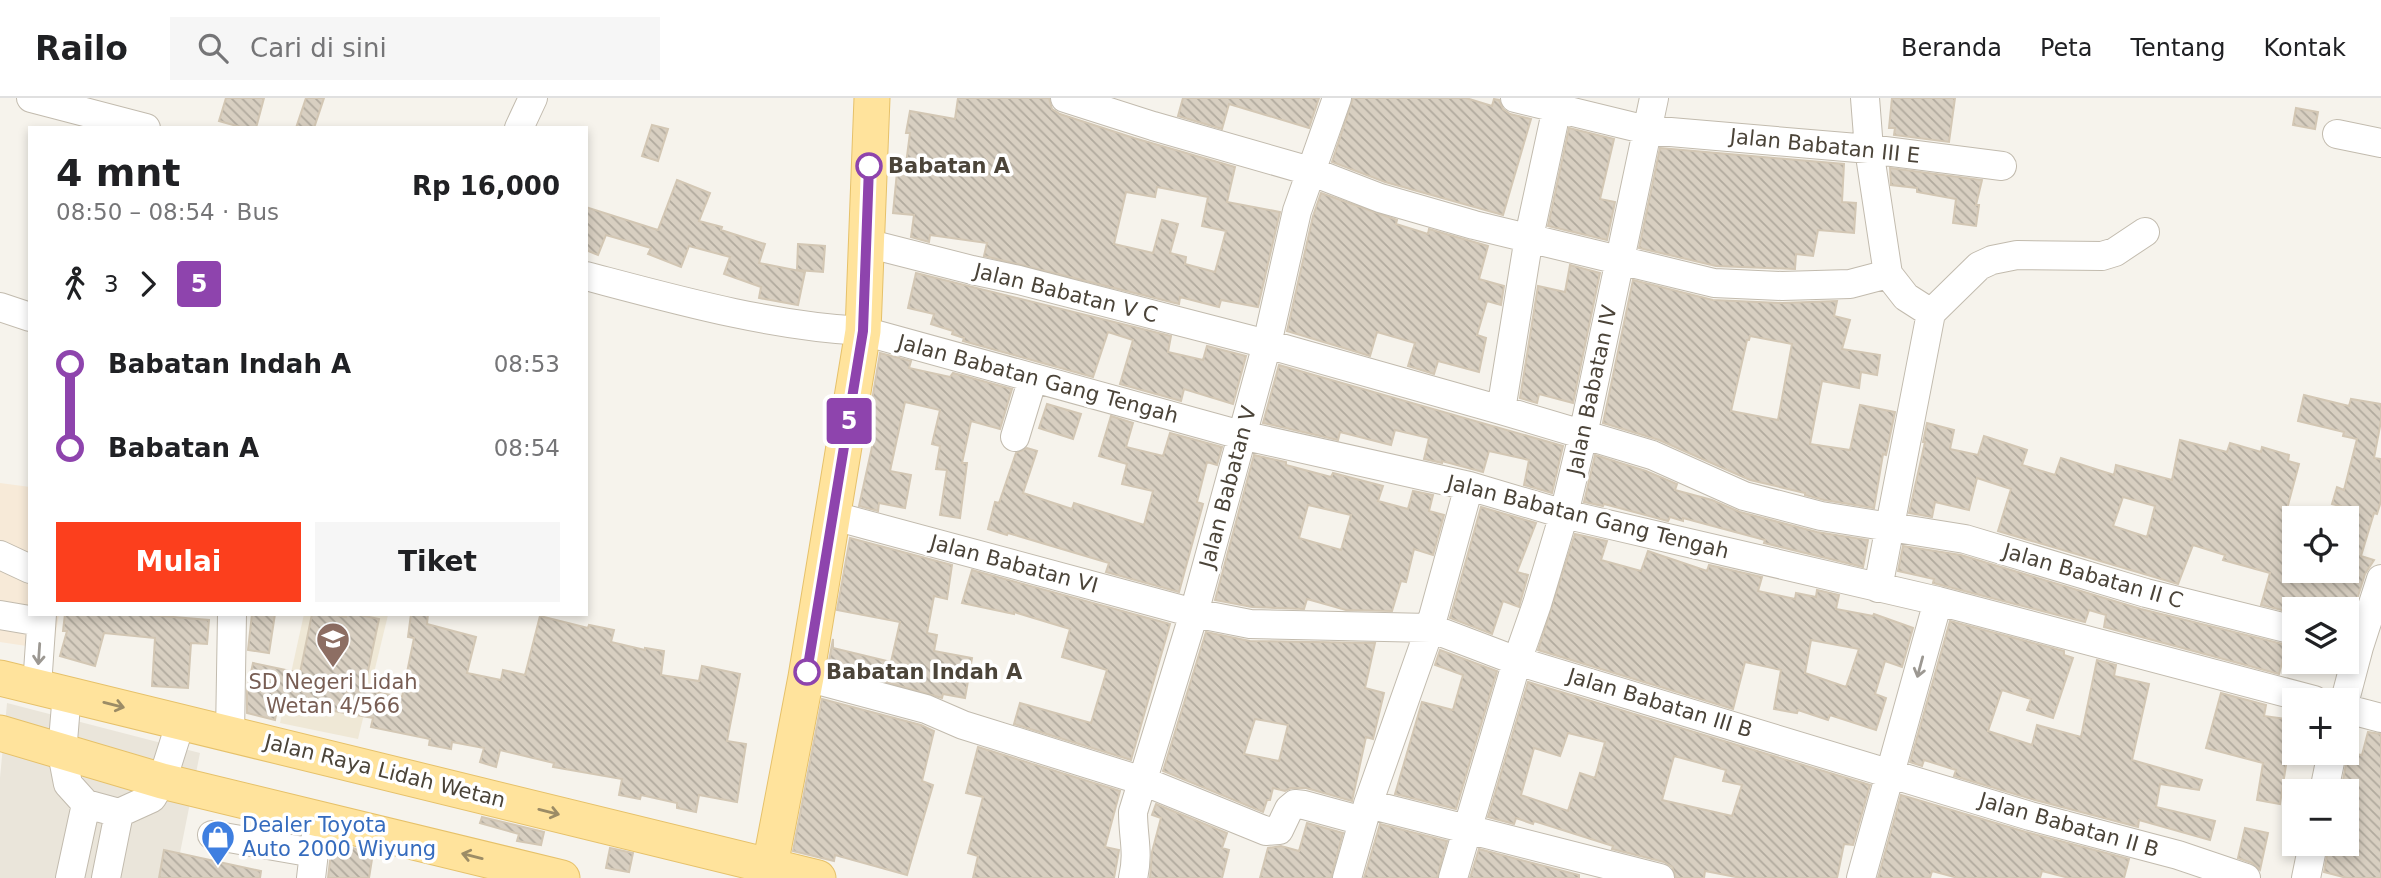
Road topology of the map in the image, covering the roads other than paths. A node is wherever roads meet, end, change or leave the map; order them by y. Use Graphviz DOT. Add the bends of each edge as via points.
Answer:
graph roads {
  1 [pos="31,98"];
  2 [pos="533,98"];
  3 [pos="872,98"];
  4 [pos="1065,98"];
  5 [pos="1337,98"];
  6 [pos="1515,98"];
  7 [pos="1654,98"];
  8 [pos="1865,98"];
  9 [pos="1557,103"];
  10 [pos="138,126"];
  11 [pos="520,126"];
  12 [pos="1647,130"];
  13 [pos="2337,134"];
  14 [pos="2381,143"];
  15 [pos="1869,149"];
  16 [pos="2002,166"];
  17 [pos="1310,171"];
  18 [pos="2145,232"];
  19 [pos="1529,237"];
  20 [pos="866,243"];
  21 [pos="1620,261"];
  22 [pos="1888,274"];
  23 [pos="588,277"];
  24 [pos="0,307"];
  25 [pos="1931,313"];
  26 [pos="28,316"];
  27 [pos="863,331"];
  28 [pos="1267,344"];
  29 [pos="1033,377"];
  30 [pos="1501,410"];
  31 [pos="1241,435"];
  32 [pos="1583,435"];
  33 [pos="1015,437"];
  34 [pos="1469,486"];
  35 [pos="1564,514"];
  36 [pos="834,516"];
  37 [pos="1891,526"];
  38 [pos="0,555"];
  39 [pos="28,568"];
  40 [pos="2381,579"];
  41 [pos="1878,588"];
  42 [pos="1938,601"];
  43 [pos="1194,613"];
  44 [pos="0,615"];
  45 [pos="232,616"];
  46 [pos="42,618"];
  47 [pos="1430,628"];
  48 [pos="2282,628"];
  49 [pos="2362,648"];
  50 [pos="1517,661"];
  51 [pos="806,677"];
  52 [pos="0,678"];
  53 [pos="2349,688"];
  54 [pos="52,690"];
  55 [pos="2282,692"];
  56 [pos="2359,712"];
  57 [pos="2381,718"];
  58 [pos="181,721"];
  59 [pos="0,733"];
  60 [pos="230,734"];
  61 [pos="62,753"];
  62 [pos="1891,772"];
  63 [pos="1143,780"];
  64 [pos="162,781"];
  65 [pos="221,796"];
  66 [pos="86,804"];
  67 [pos="119,813"];
  68 [pos="1365,813"];
  69 [pos="318,819"];
  70 [pos="1468,830"];
  71 [pos="2311,856"];
  72 [pos="313,865"];
  73 [pos="791,873"];
  74 [pos="70,878"];
  75 [pos="106,878"];
  76 [pos="562,878"];
  77 [pos="1133,878"];
  78 [pos="1347,878"];
  79 [pos="1453,878"];
  80 [pos="1660,878"];
  81 [pos="1861,878"];
  82 [pos="2246,878"];
  83 [pos="2306,878"];
  1 -- 10 [label="street"];
  2 -- 11 [label="street"];
  3 -- 20 [label="main road"];
  4 -- 17 [label="street"];
  5 -- 17 [label="street, Jalan Babatan V"];
  6 -- 9 [label="street, Jalan Babatan III E"];
  7 -- 12 [label="street, Jalan Babatan IV"];
  8 -- 15 [label="street"];
  9 -- 12 [label="street, Jalan Babatan III E"];
  9 -- 19 [label="street"];
  12 -- 15 [label="street, Jalan Babatan III E"];
  12 -- 21 [label="street, Jalan Babatan IV"];
  13 -- 14 [label="street"];
  15 -- 16 [label="street, Jalan Babatan III E"];
  15 -- 22 [label="street"];
  17 -- 19 [label="street" via="1380,198"];
  17 -- 28 [label="street, Jalan Babatan V"];
  18 -- 25 [label="street" via="2102,257 1992,260 1979,265"];
  19 -- 21 [label="street"];
  19 -- 30 [label="street"];
  20 -- 27 [label="main road"];
  20 -- 28 [label="street, Jalan Babatan V C"];
  21 -- 22 [label="street" via="1714,283 1850,284"];
  21 -- 32 [label="street, Jalan Babatan IV"];
  22 -- 25 [label="street" via="1906,297"];
  23 -- 27 [label="street, Jalan Babatan Gang Tengah" via="690,304 817,328"];
  24 -- 26 [label="street"];
  25 -- 37 [label="street"];
  27 -- 29 [label="street, Jalan Babatan Gang Tengah"];
  27 -- 36 [label="main road"];
  28 -- 30 [label="street, Jalan Babatan V C"];
  28 -- 31 [label="street, Jalan Babatan V"];
  29 -- 31 [label="street, Jalan Babatan Gang Tengah"];
  29 -- 33 [label="street"];
  30 -- 32 [label="street, Jalan Babatan V C"];
  31 -- 34 [label="street, Jalan Babatan Gang Tengah"];
  31 -- 43 [label="street, Jalan Babatan V"];
  32 -- 35 [label="street, Jalan Babatan IV"];
  32 -- 37 [label="street, Jalan Babatan II C" via="1652,455 1744,496 1821,516"];
  34 -- 35 [label="street, Jalan Babatan Gang Tengah"];
  34 -- 47 [label="street"];
  35 -- 41 [label="street, Jalan Babatan Gang Tengah"];
  35 -- 50 [label="street, Jalan Babatan IV"];
  36 -- 43 [label="street, Jalan Babatan VI"];
  36 -- 51 [label="main road"];
  37 -- 41 [label="street"];
  37 -- 48 [label="street, Jalan Babatan II C" via="1965,539"];
  38 -- 39 [label="street"];
  40 -- 49 [label="street"];
  41 -- 42 [label="street, Jalan Babatan Gang Tengah"];
  42 -- 55 [label="street, Jalan Babatan Gang Tengah"];
  42 -- 62 [label="street, one-way"];
  43 -- 47 [label="street, Jalan Babatan VI" via="1250,624"];
  43 -- 63 [label="street, Jalan Babatan V"];
  44 -- 46 [label="street"];
  45 -- 60 [label="street"];
  46 -- 54 [label="street, one-way"];
  47 -- 50 [label="street, Jalan Babatan III B"];
  47 -- 68 [label="street"];
  49 -- 53 [label="street"];
  50 -- 62 [label="street, Jalan Babatan III B"];
  50 -- 70 [label="street, Jalan Babatan IV"];
  51 -- 63 [label="street" via="926,709 963,725"];
  51 -- 73 [label="main road"];
  52 -- 54 [label="main road, Jalan Raya Lidah Wetan"];
  54 -- 58 [label="main road, Jalan Raya Lidah Wetan, one-way"];
  54 -- 61 [label="street"];
  56 -- 57 [label="street"];
  58 -- 60 [label="main road, Jalan Raya Lidah Wetan"];
  58 -- 64 [label="street"];
  59 -- 61 [label="main road"];
  60 -- 73 [label="main road, Jalan Raya Lidah Wetan, one-way"];
  61 -- 64 [label="main road"];
  61 -- 66 [label="street" via="68,783"];
  62 -- 81 [label="street"];
  62 -- 82 [label="street, Jalan Babatan II B"];
  63 -- 68 [label="street" via="1266,831 1279,830 1294,804"];
  63 -- 77 [label="street, Jalan Babatan V" via="1133,812 1137,852"];
  64 -- 65 [label="main road"];
  64 -- 67 [label="street" via="152,798"];
  65 -- 69 [label="main road"];
  65 -- 72 [label="street" via="210,840"];
  66 -- 67 [label="street"];
  66 -- 74 [label="street"];
  67 -- 75 [label="street"];
  68 -- 70 [label="street"];
  68 -- 78 [label="street"];
  69 -- 72 [label="street"];
  76 -- 69 [label="main road, one-way"];
  70 -- 79 [label="street, Jalan Babatan IV"];
  70 -- 80 [label="street"];
  71 -- 83 [label="street"];
}
